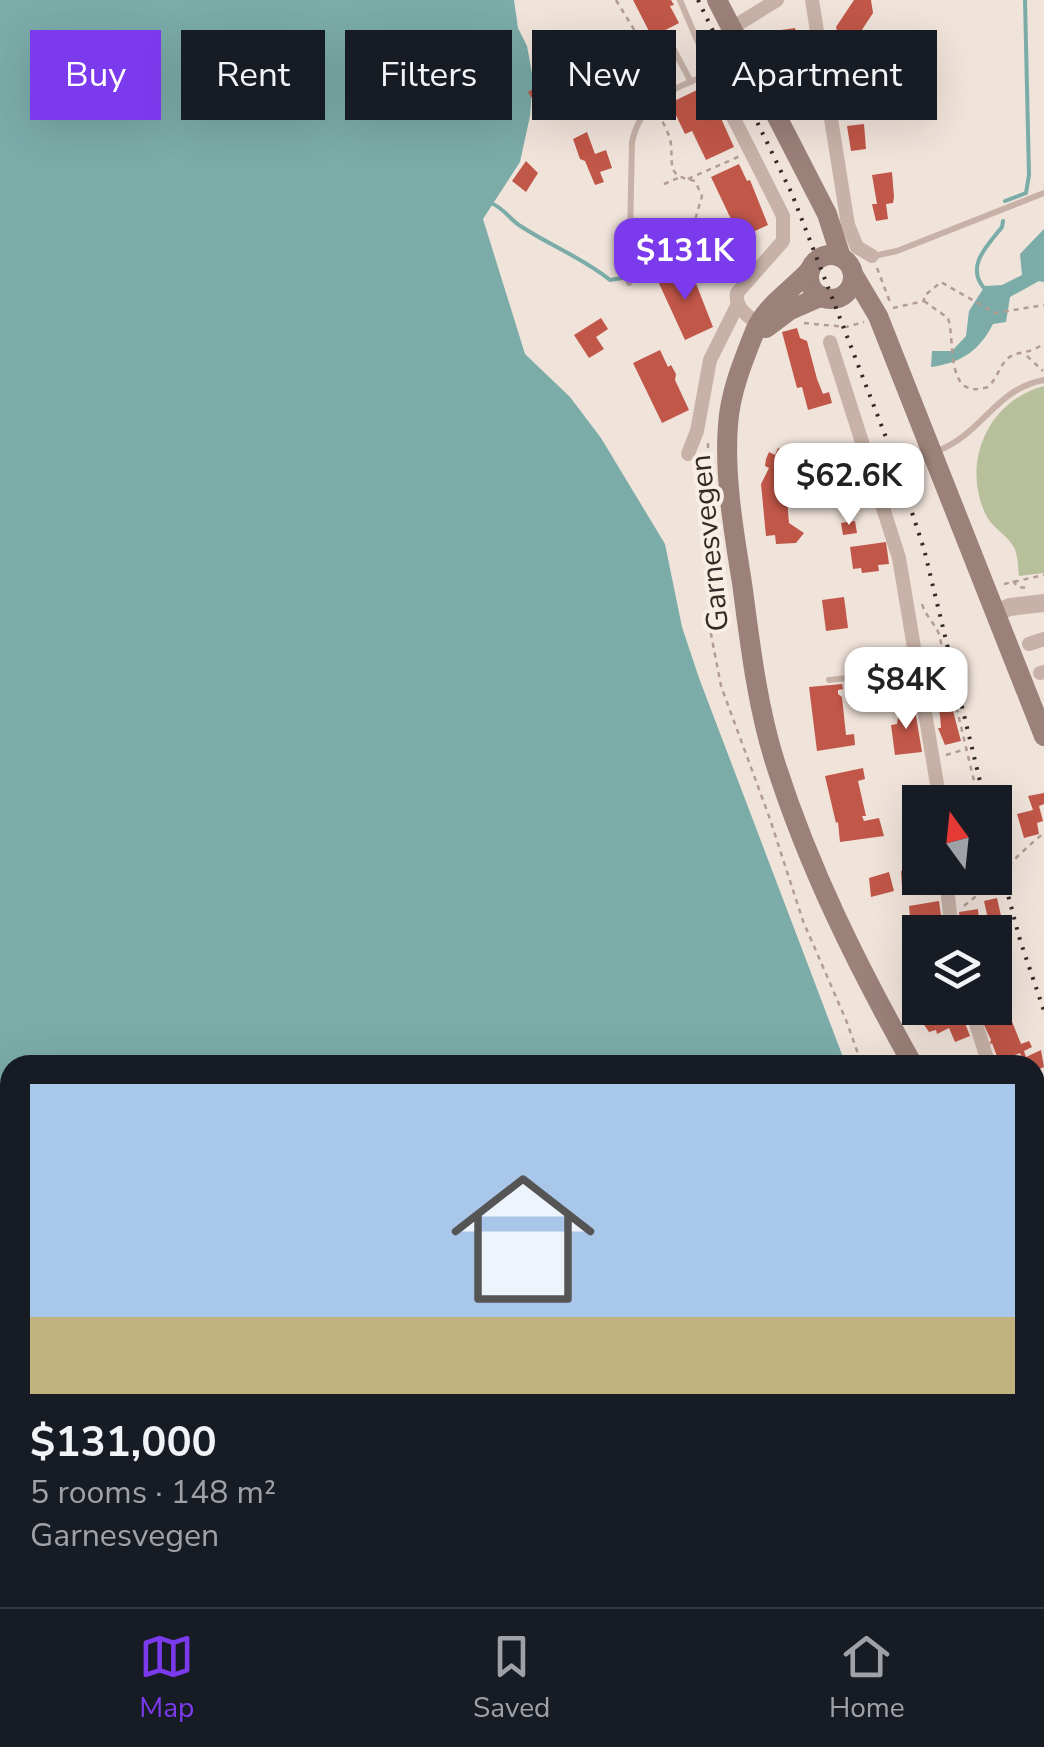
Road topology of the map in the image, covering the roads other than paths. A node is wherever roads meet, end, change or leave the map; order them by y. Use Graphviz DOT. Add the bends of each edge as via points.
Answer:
graph roads {
  1 [pos="680,0"];
  2 [pos="717,0"];
  3 [pos="778,0"];
  4 [pos="812,0"];
  5 [pos="759,5"];
  6 [pos="732,28"];
  7 [pos="696,38"];
  8 [pos="676,54"];
  9 [pos="696,80"];
  10 [pos="691,82"];
  11 [pos="734,120"];
  12 [pos="816,192"];
  13 [pos="1044,194"];
  14 [pos="872,256"];
  15 [pos="814,265"];
  16 [pos="847,266"];
  17 [pos="629,283"];
  18 [pos="829,297"];
  19 [pos="738,304"];
  20 [pos="758,333"];
  21 [pos="830,342"];
  22 [pos="887,342"];
  23 [pos="1044,378"];
  24 [pos="931,453"];
  25 [pos="688,454"];
  26 [pos="1040,596"];
  27 [pos="994,614"];
  28 [pos="919,670"];
  29 [pos="829,680"];
  30 [pos="1044,736"];
  31 [pos="938,785"];
  32 [pos="976,1025"];
  33 [pos="908,1055"];
  34 [pos="986,1055"];
  1 -- 7 [label="lane"];
  2 -- 6 [label="main road"];
  3 -- 5 [label="street"];
  4 -- 14 [label="street" via="848,225 857,247"];
  5 -- 6 [label="street"];
  6 -- 12 [label="main road"];
  8 -- 10 [label="lane"];
  9 -- 10 [label="lane"];
  10 -- 17 [label="lane" via="653,102 636,124"];
  11 -- 19 [label="street" via="785,231 777,250 737,293"];
  12 -- 15 [label="main road"];
  12 -- 16 [label="main road"];
  13 -- 14 [label="lane"];
  15 -- 16 [label="main road" via="830,255"];
  15 -- 18 [label="main road" via="811,286"];
  15 -- 20 [label="main road, Garnesvegen"];
  16 -- 18 [label="main road" via="848,291"];
  16 -- 22 [label="main road" via="872,302"];
  18 -- 20 [label="main road" via="790,310"];
  18 -- 22 [label="main road" via="862,312"];
  19 -- 20 [label="street"];
  19 -- 25 [label="street" via="710,360"];
  20 -- 33 [label="main road, Garnesvegen" via="734,388 728,454 748,629 774,759 840,930"];
  21 -- 28 [label="street" via="900,558"];
  22 -- 24 [label="main road"];
  23 -- 24 [label="lane" via="1013,391 968,435"];
  24 -- 27 [label="main road"];
  26 -- 27 [label="street"];
  27 -- 30 [label="main road"];
  28 -- 29 [label="lane"];
  28 -- 31 [label="street"];
  32 -- 34 [label="street"];
}
